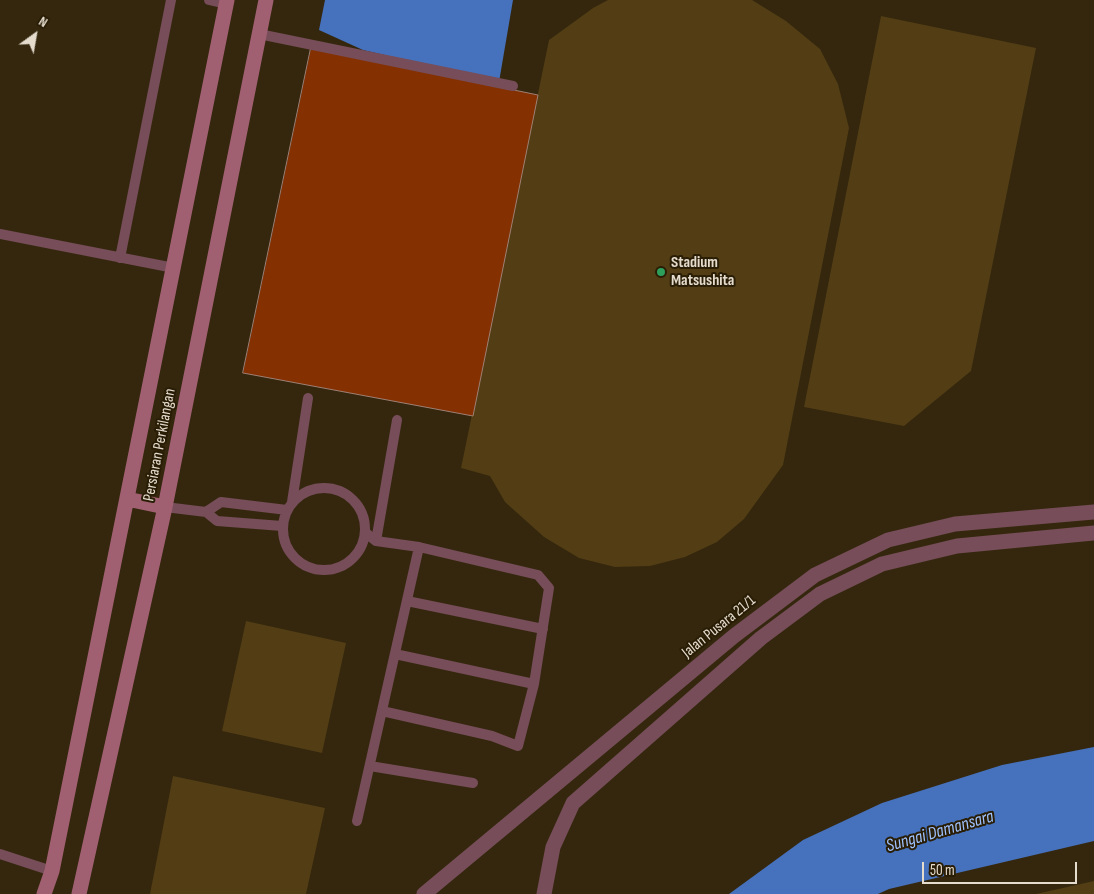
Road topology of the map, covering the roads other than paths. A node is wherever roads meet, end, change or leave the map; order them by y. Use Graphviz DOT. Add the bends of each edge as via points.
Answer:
graph roads {
  1 [pos="171,0"];
  2 [pos="209,0"];
  3 [pos="266,0"];
  4 [pos="227,2"];
  5 [pos="259,34"];
  6 [pos="513,86"];
  7 [pos="0,234"];
  8 [pos="120,258"];
  9 [pos="174,268"];
  10 [pos="308,398"];
  11 [pos="397,420"];
  12 [pos="128,499"];
  13 [pos="290,506"];
  14 [pos="165,507"];
  15 [pos="206,512"];
  16 [pos="1094,512"];
  17 [pos="282,526"];
  18 [pos="366,533"];
  19 [pos="1094,533"];
  20 [pos="376,541"];
  21 [pos="419,547"];
  22 [pos="407,601"];
  23 [pos="543,629"];
  24 [pos="395,654"];
  25 [pos="534,684"];
  26 [pos="382,711"];
  27 [pos="370,766"];
  28 [pos="473,783"];
  29 [pos="357,821"];
  30 [pos="0,854"];
  31 [pos="52,871"];
  32 [pos="44,894"];
  33 [pos="79,894"];
  34 [pos="424,894"];
  35 [pos="544,894"];
  1 -- 8 [label="lane"];
  2 -- 4 [label="lane"];
  3 -- 5 [label="main road, Persiaran Perkilangan"];
  4 -- 9 [label="main road"];
  5 -- 6 [label="lane"];
  5 -- 14 [label="main road, Persiaran Perkilangan"];
  7 -- 8 [label="lane"];
  8 -- 9 [label="lane"];
  9 -- 12 [label="main road"];
  10 -- 13 [label="lane"];
  11 -- 20 [label="lane"];
  12 -- 14 [label="main road"];
  12 -- 31 [label="main road"];
  13 -- 15 [label="lane" via="221,502"];
  13 -- 17 [label="lane"];
  13 -- 18 [label="lane" via="314,488 340,491 360,508"];
  14 -- 15 [label="lane"];
  14 -- 33 [label="main road, Persiaran Perkilangan"];
  15 -- 17 [label="lane" via="217,521"];
  16 -- 34 [label="street, Jalan Pusara 21/1" via="955,524 888,540 815,575 734,636"];
  17 -- 18 [label="lane" via="288,551 308,568 334,570 356,557"];
  18 -- 20 [label="lane"];
  19 -- 35 [label="street" via="957,546 882,564 820,594 761,638 573,803 553,848"];
  20 -- 21 [label="lane"];
  21 -- 22 [label="lane"];
  21 -- 23 [label="lane" via="538,575 549,588"];
  22 -- 23 [label="lane"];
  22 -- 24 [label="lane"];
  23 -- 25 [label="lane"];
  24 -- 25 [label="lane"];
  24 -- 26 [label="lane"];
  25 -- 26 [label="lane" via="518,746 492,736"];
  26 -- 27 [label="lane"];
  27 -- 28 [label="lane"];
  27 -- 29 [label="lane"];
  30 -- 31 [label="lane"];
  31 -- 32 [label="main road"];
}
